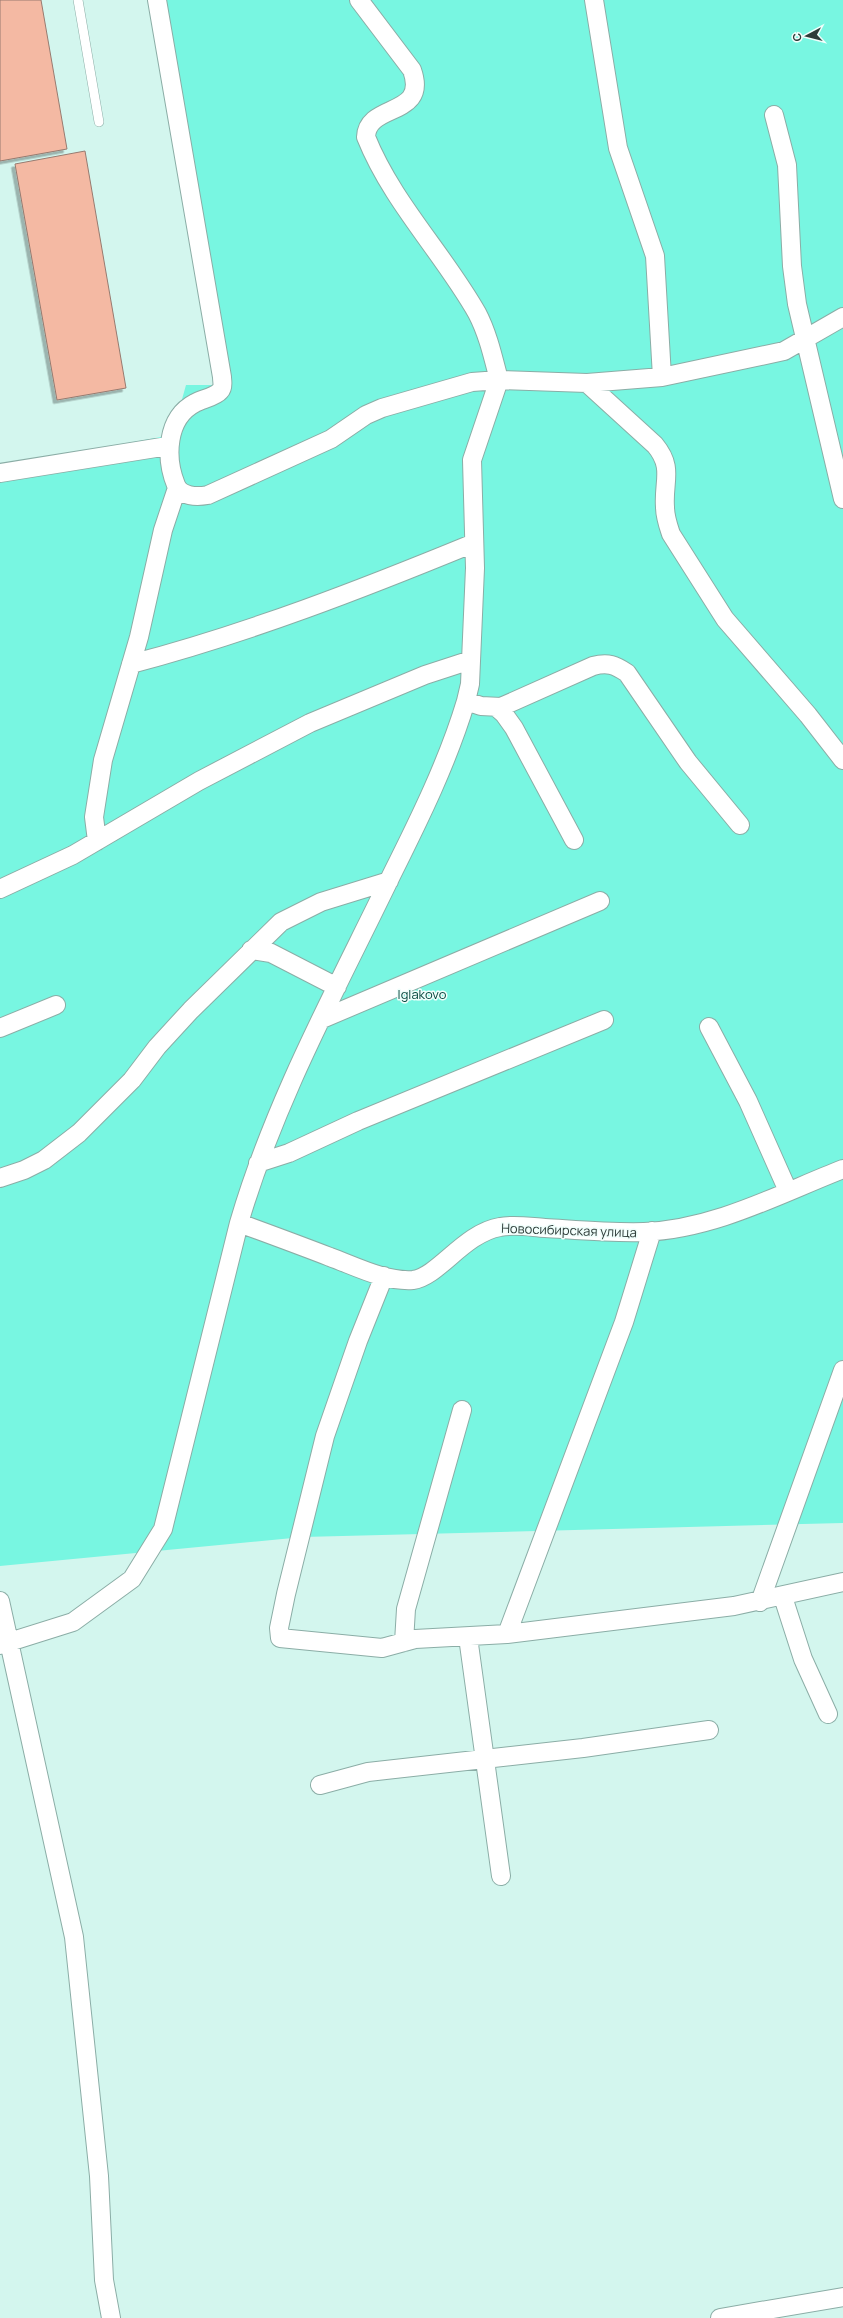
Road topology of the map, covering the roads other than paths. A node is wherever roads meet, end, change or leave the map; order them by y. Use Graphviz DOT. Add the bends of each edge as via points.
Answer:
graph roads {
  1 [pos="78,0"];
  2 [pos="157,0"];
  3 [pos="359,0"];
  4 [pos="594,0"];
  5 [pos="774,115"];
  6 [pos="99,122"];
  7 [pos="843,317"];
  8 [pos="805,341"];
  9 [pos="662,377"];
  10 [pos="499,380"];
  11 [pos="587,383"];
  12 [pos="168,446"];
  13 [pos="0,473"];
  14 [pos="177,488"];
  15 [pos="843,499"];
  16 [pos="474,543"];
  17 [pos="471,660"];
  18 [pos="131,664"];
  19 [pos="466,701"];
  20 [pos="496,707"];
  21 [pos="843,760"];
  22 [pos="740,825"];
  23 [pos="574,840"];
  24 [pos="97,841"];
  25 [pos="389,881"];
  26 [pos="0,889"];
  27 [pos="600,901"];
  28 [pos="251,950"];
  29 [pos="337,988"];
  30 [pos="56,1006"];
  31 [pos="322,1019"];
  32 [pos="604,1020"];
  33 [pos="709,1027"];
  34 [pos="0,1028"];
  35 [pos="258,1163"];
  36 [pos="843,1169"];
  37 [pos="0,1178"];
  38 [pos="788,1191"];
  39 [pos="239,1222"];
  40 [pos="652,1231"];
  41 [pos="384,1276"];
  42 [pos="843,1370"];
  43 [pos="462,1410"];
  44 [pos="843,1582"];
  45 [pos="783,1597"];
  46 [pos="0,1601"];
  47 [pos="760,1602"];
  48 [pos="508,1634"];
  49 [pos="468,1637"];
  50 [pos="404,1642"];
  51 [pos="5,1644"];
  52 [pos="828,1714"];
  53 [pos="709,1730"];
  54 [pos="484,1759"];
  55 [pos="320,1785"];
  56 [pos="501,1876"];
  57 [pos="843,2297"];
  58 [pos="111,2318"];
  59 [pos="720,2318"];
  1 -- 6 [label="lane"];
  2 -- 12 [label="street" via="223,386 219,392 194,403 183,412 174,427"];
  3 -- 10 [label="street" via="412,70 416,81 414,95 404,104 376,118 366,131 366,137 416,224 477,314 487,335"];
  4 -- 9 [label="street" via="618,148 655,256"];
  5 -- 8 [label="street" via="786,165 792,266"];
  7 -- 8 [label="street"];
  8 -- 9 [label="street" via="764,357"];
  8 -- 15 [label="street"];
  9 -- 11 [label="street"];
  10 -- 11 [label="street"];
  10 -- 14 [label="street" via="472,382 382,408 366,415 331,439 208,495 197,497"];
  10 -- 16 [label="street" via="472,460"];
  11 -- 21 [label="street" via="664,456 667,469 664,505 671,534 725,619 808,715"];
  12 -- 13 [label="street"];
  12 -- 14 [label="street" via="169,463"];
  14 -- 18 [label="street" via="163,530"];
  16 -- 17 [label="street"];
  16 -- 18 [label="street" via="341,597 178,652"];
  17 -- 19 [label="street"];
  17 -- 24 [label="street" via="425,675 310,723 199,781"];
  18 -- 24 [label="street" via="103,760 94,817"];
  19 -- 20 [label="street"];
  19 -- 25 [label="street" via="425,806"];
  20 -- 22 [label="street" via="593,666 605,663 616,665 627,673 688,762"];
  20 -- 23 [label="street" via="514,728"];
  24 -- 26 [label="street"];
  25 -- 28 [label="street" via="303,909 281,922"];
  25 -- 29 [label="street"];
  27 -- 31 [label="street"];
  28 -- 29 [label="street" via="271,953"];
  28 -- 37 [label="street" via="157,1047 132,1080 79,1133 44,1160"];
  29 -- 31 [label="street"];
  30 -- 34 [label="street"];
  31 -- 35 [label="street" via="276,1116"];
  32 -- 35 [label="street" via="358,1121 289,1153"];
  33 -- 38 [label="street" via="748,1101"];
  35 -- 39 [label="street"];
  36 -- 38 [label="street, Новосибирская улица"];
  38 -- 40 [label="street, Новосибирская улица" via="723,1218 687,1227"];
  39 -- 41 [label="street, Новосибирская улица"];
  39 -- 51 [label="street" via="163,1528 132,1579 73,1622"];
  40 -- 41 [label="street, Новосибирская улица" via="501,1226 483,1231 462,1245 431,1272 414,1280"];
  40 -- 48 [label="street" via="624,1322"];
  41 -- 50 [label="street" via="325,1436 279,1628 280,1638 382,1648"];
  42 -- 47 [label="street"];
  43 -- 50 [label="street" via="406,1608"];
  44 -- 45 [label="street"];
  45 -- 47 [label="street"];
  45 -- 52 [label="street" via="803,1659"];
  46 -- 51 [label="street"];
  47 -- 48 [label="street"];
  48 -- 49 [label="street"];
  49 -- 50 [label="street" via="415,1639"];
  49 -- 54 [label="street"];
  51 -- 58 [label="street" via="74,1937 99,2176 104,2280"];
  53 -- 54 [label="street"];
  54 -- 55 [label="street" via="368,1772"];
  54 -- 56 [label="street"];
  57 -- 59 [label="street"];
}
